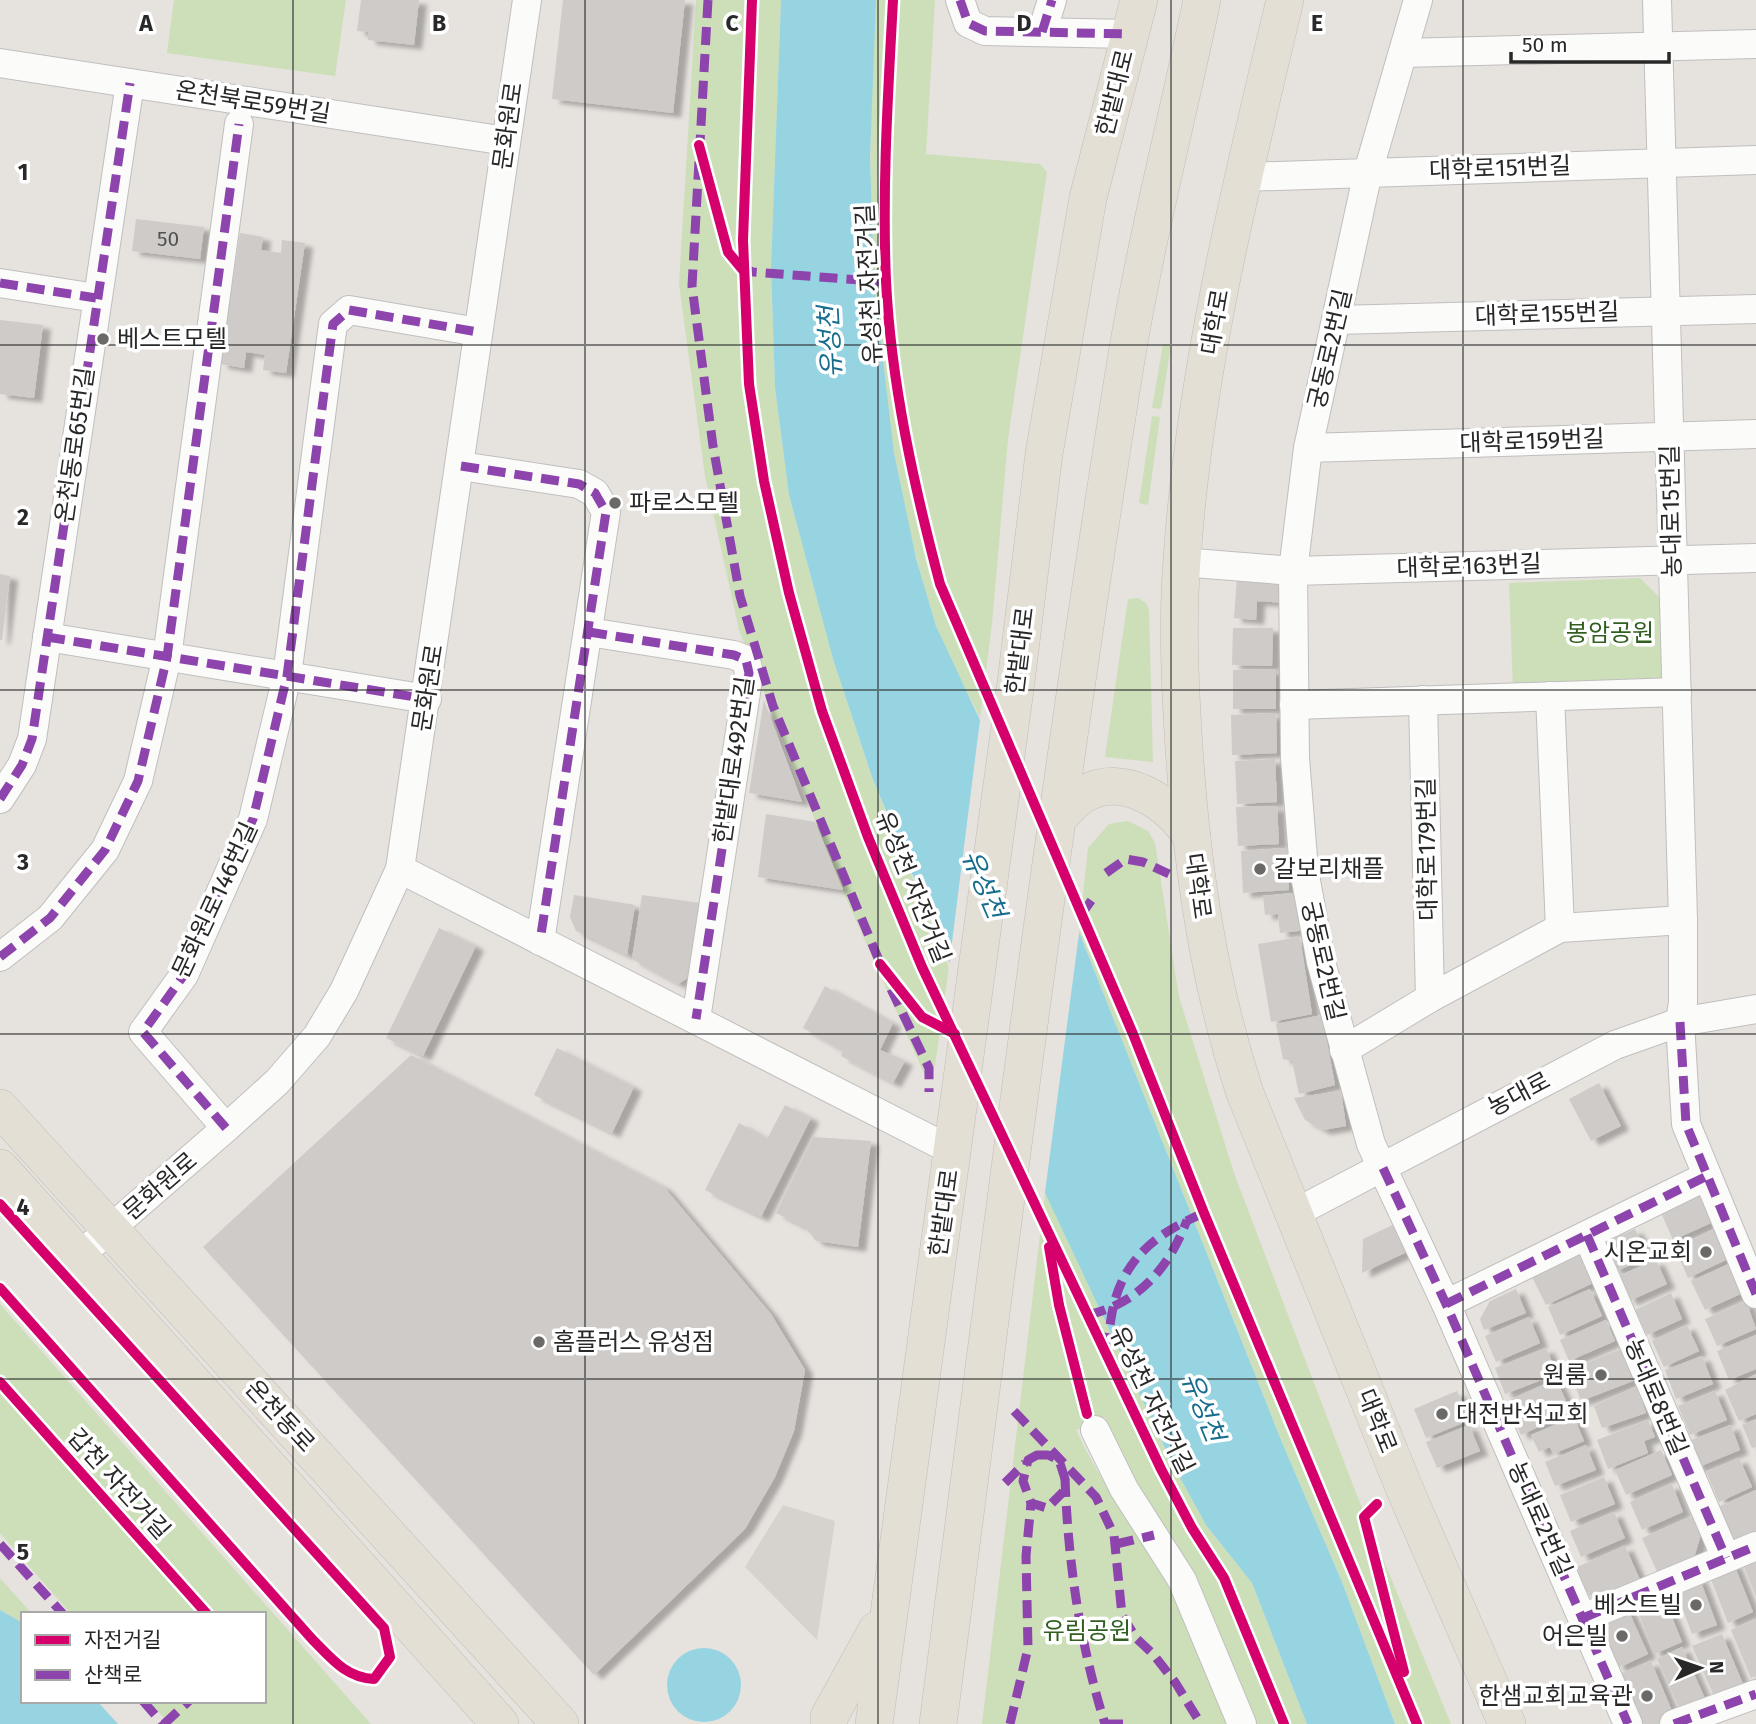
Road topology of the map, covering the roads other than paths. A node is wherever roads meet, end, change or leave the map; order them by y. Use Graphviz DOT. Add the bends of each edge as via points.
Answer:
graph roads {
  1 [pos="527,0"];
  2 [pos="960,0"];
  3 [pos="1052,0"];
  4 [pos="1202,0"];
  5 [pos="1286,0"];
  6 [pos="1418,0"];
  7 [pos="1657,0"];
  8 [pos="1135,17"];
  9 [pos="1042,32"];
  10 [pos="1756,44"];
  11 [pos="1658,47"];
  12 [pos="1403,53"];
  13 [pos="0,63"];
  14 [pos="130,83"];
  15 [pos="239,124"];
  16 [pos="506,141"];
  17 [pos="1756,160"];
  18 [pos="1661,163"];
  19 [pos="1368,172"];
  20 [pos="1244,177"];
  21 [pos="0,283"];
  22 [pos="96,298"];
  23 [pos="1756,309"];
  24 [pos="1666,311"];
  25 [pos="1337,320"];
  26 [pos="478,332"];
  27 [pos="1756,434"];
  28 [pos="1670,437"];
  29 [pos="1308,448"];
  30 [pos="461,466"];
  31 [pos="1756,558"];
  32 [pos="1672,561"];
  33 [pos="1181,562"];
  34 [pos="1293,571"];
  35 [pos="589,632"];
  36 [pos="47,637"];
  37 [pos="167,657"];
  38 [pos="287,676"];
  39 [pos="1677,692"];
  40 [pos="1550,696"];
  41 [pos="427,699"];
  42 [pos="1423,700"];
  43 [pos="1294,705"];
  44 [pos="0,799"];
  45 [pos="1063,805"];
  46 [pos="1192,837"];
  47 [pos="400,869"];
  48 [pos="1683,920"];
  49 [pos="1560,928"];
  50 [pos="540,941"];
  51 [pos="0,957"];
  52 [pos="1430,998"];
  53 [pos="1756,1009"];
  54 [pos="696,1019"];
  55 [pos="1680,1021"];
  56 [pos="1344,1050"];
  57 [pos="0,1108"];
  58 [pos="226,1128"];
  59 [pos="955,1134"];
  60 [pos="0,1168"];
  61 [pos="1383,1168"];
  62 [pos="1706,1176"];
  63 [pos="1295,1213"];
  64 [pos="109,1230"];
  65 [pos="1587,1235"];
  66 [pos="79,1256"];
  67 [pos="1756,1294"];
  68 [pos="1446,1304"];
  69 [pos="1095,1430"];
  70 [pos="1756,1546"];
  71 [pos="1726,1558"];
  72 [pos="889,1607"];
  73 [pos="1583,1618"];
  74 [pos="1756,1694"];
  75 [pos="494,1720"];
  76 [pos="560,1724"];
  77 [pos="830,1724"];
  78 [pos="874,1724"];
  79 [pos="938,1724"];
  80 [pos="1242,1724"];
  81 [pos="1507,1724"];
  82 [pos="1628,1724"];
  83 [pos="1674,1724"];
  1 -- 16 [label="street, 문화원로"];
  2 -- 9 [label="street" via="968,23 985,31"];
  3 -- 9 [label="street"];
  4 -- 45 [label="main road" via="1126,359"];
  5 -- 20 [label="main road, 대학로"];
  6 -- 12 [label="street, 궁동로2번길"];
  7 -- 11 [label="street, 농대로15번길"];
  8 -- 9 [label="street"];
  8 -- 59 [label="main road, 한밭대로" via="1088,198 1044,454"];
  10 -- 11 [label="street"];
  11 -- 12 [label="street"];
  11 -- 18 [label="street, 농대로15번길"];
  12 -- 19 [label="street, 궁동로2번길"];
  13 -- 14 [label="street, 온천북로59번길"];
  14 -- 16 [label="street, 온천북로59번길"];
  14 -- 22 [label="street, 온천동로65번길"];
  15 -- 37 [label="street"];
  16 -- 26 [label="street, 문화원로"];
  17 -- 18 [label="street, 대학로151번길"];
  18 -- 19 [label="street, 대학로151번길"];
  18 -- 24 [label="street, 농대로15번길"];
  19 -- 20 [label="street, 대학로151번길"];
  19 -- 25 [label="street, 궁동로2번길"];
  20 -- 33 [label="main road, 대학로" via="1215,311"];
  21 -- 22 [label="street"];
  22 -- 36 [label="street, 온천동로65번길"];
  23 -- 24 [label="street, 대학로155번길"];
  24 -- 25 [label="street, 대학로155번길"];
  24 -- 28 [label="street, 농대로15번길"];
  25 -- 29 [label="street, 궁동로2번길"];
  26 -- 30 [label="street, 문화원로"];
  26 -- 38 [label="street, 문화원로146번길" via="349,310 332,324"];
  27 -- 28 [label="street, 대학로159번길"];
  28 -- 29 [label="street, 대학로159번길"];
  28 -- 32 [label="street, 농대로15번길"];
  29 -- 34 [label="street, 궁동로2번길"];
  30 -- 35 [label="street" via="579,484 595,493 606,512"];
  30 -- 41 [label="street, 문화원로"];
  31 -- 32 [label="street, 대학로163번길"];
  32 -- 34 [label="street, 대학로163번길"];
  32 -- 39 [label="street, 농대로15번길"];
  33 -- 34 [label="street, 대학로163번길"];
  33 -- 46 [label="main road, 대학로" via="1182,717"];
  34 -- 43 [label="street, 궁동로2번길"];
  35 -- 50 [label="street"];
  35 -- 54 [label="street, 한밭대로492번길" via="746,660 749,674"];
  36 -- 37 [label="street"];
  36 -- 44 [label="street, 온천동로65번길" via="32,739"];
  37 -- 38 [label="street"];
  37 -- 51 [label="street" via="138,781 105,850 50,918"];
  38 -- 41 [label="street"];
  38 -- 58 [label="street, 문화원로146번길" via="253,819 184,975 143,1031"];
  39 -- 40 [label="street"];
  39 -- 48 [label="street, 농대로15번길"];
  40 -- 42 [label="street"];
  40 -- 49 [label="street"];
  41 -- 47 [label="street, 문화원로"];
  42 -- 43 [label="street"];
  42 -- 52 [label="street, 대학로179번길"];
  43 -- 56 [label="street, 궁동로2번길" via="1304,870"];
  45 -- 46 [label="main road" via="1102,788 1136,789 1160,801"];
  45 -- 79 [label="main road" via="1002,1219"];
  46 -- 63 [label="main road, 대학로" via="1210,964 1229,1045"];
  47 -- 50 [label="street"];
  47 -- 58 [label="street, 문화원로" via="344,991 317,1036 277,1082"];
  48 -- 49 [label="street"];
  48 -- 55 [label="street, 농대로15번길"];
  49 -- 52 [label="street"];
  50 -- 54 [label="street"];
  52 -- 56 [label="street"];
  53 -- 55 [label="street, 농대로"];
  54 -- 59 [label="street"];
  55 -- 61 [label="street, 농대로" via="1603,1051 1510,1097"];
  55 -- 62 [label="street, 농대로15번길" via="1686,1124"];
  56 -- 61 [label="street, 궁동로2번길" via="1371,1144"];
  57 -- 64 [label="main road, 온천동로"];
  58 -- 64 [label="street, 문화원로"];
  59 -- 72 [label="main road, 한밭대로"];
  60 -- 66 [label="main road, 온천동로"];
  61 -- 63 [label="street, 농대로"];
  61 -- 68 [label="street, 농대로2번길"];
  62 -- 65 [label="street"];
  62 -- 67 [label="street, 농대로15번길"];
  63 -- 81 [label="main road, 대학로" via="1405,1490"];
  64 -- 66 [label="street, 문화원로"];
  64 -- 76 [label="main road, 온천동로"];
  65 -- 68 [label="street"];
  65 -- 71 [label="street, 농대로8번길"];
  66 -- 75 [label="main road, 온천동로"];
  68 -- 73 [label="street, 농대로2번길"];
  69 -- 80 [label="street" via="1124,1489 1182,1580"];
  70 -- 71 [label="street"];
  71 -- 73 [label="street"];
  72 -- 77 [label="main road" via="829,1717"];
  72 -- 78 [label="main road, 한밭대로"];
  73 -- 82 [label="street, 농대로2번길"];
  74 -- 83 [label="street"];
}
